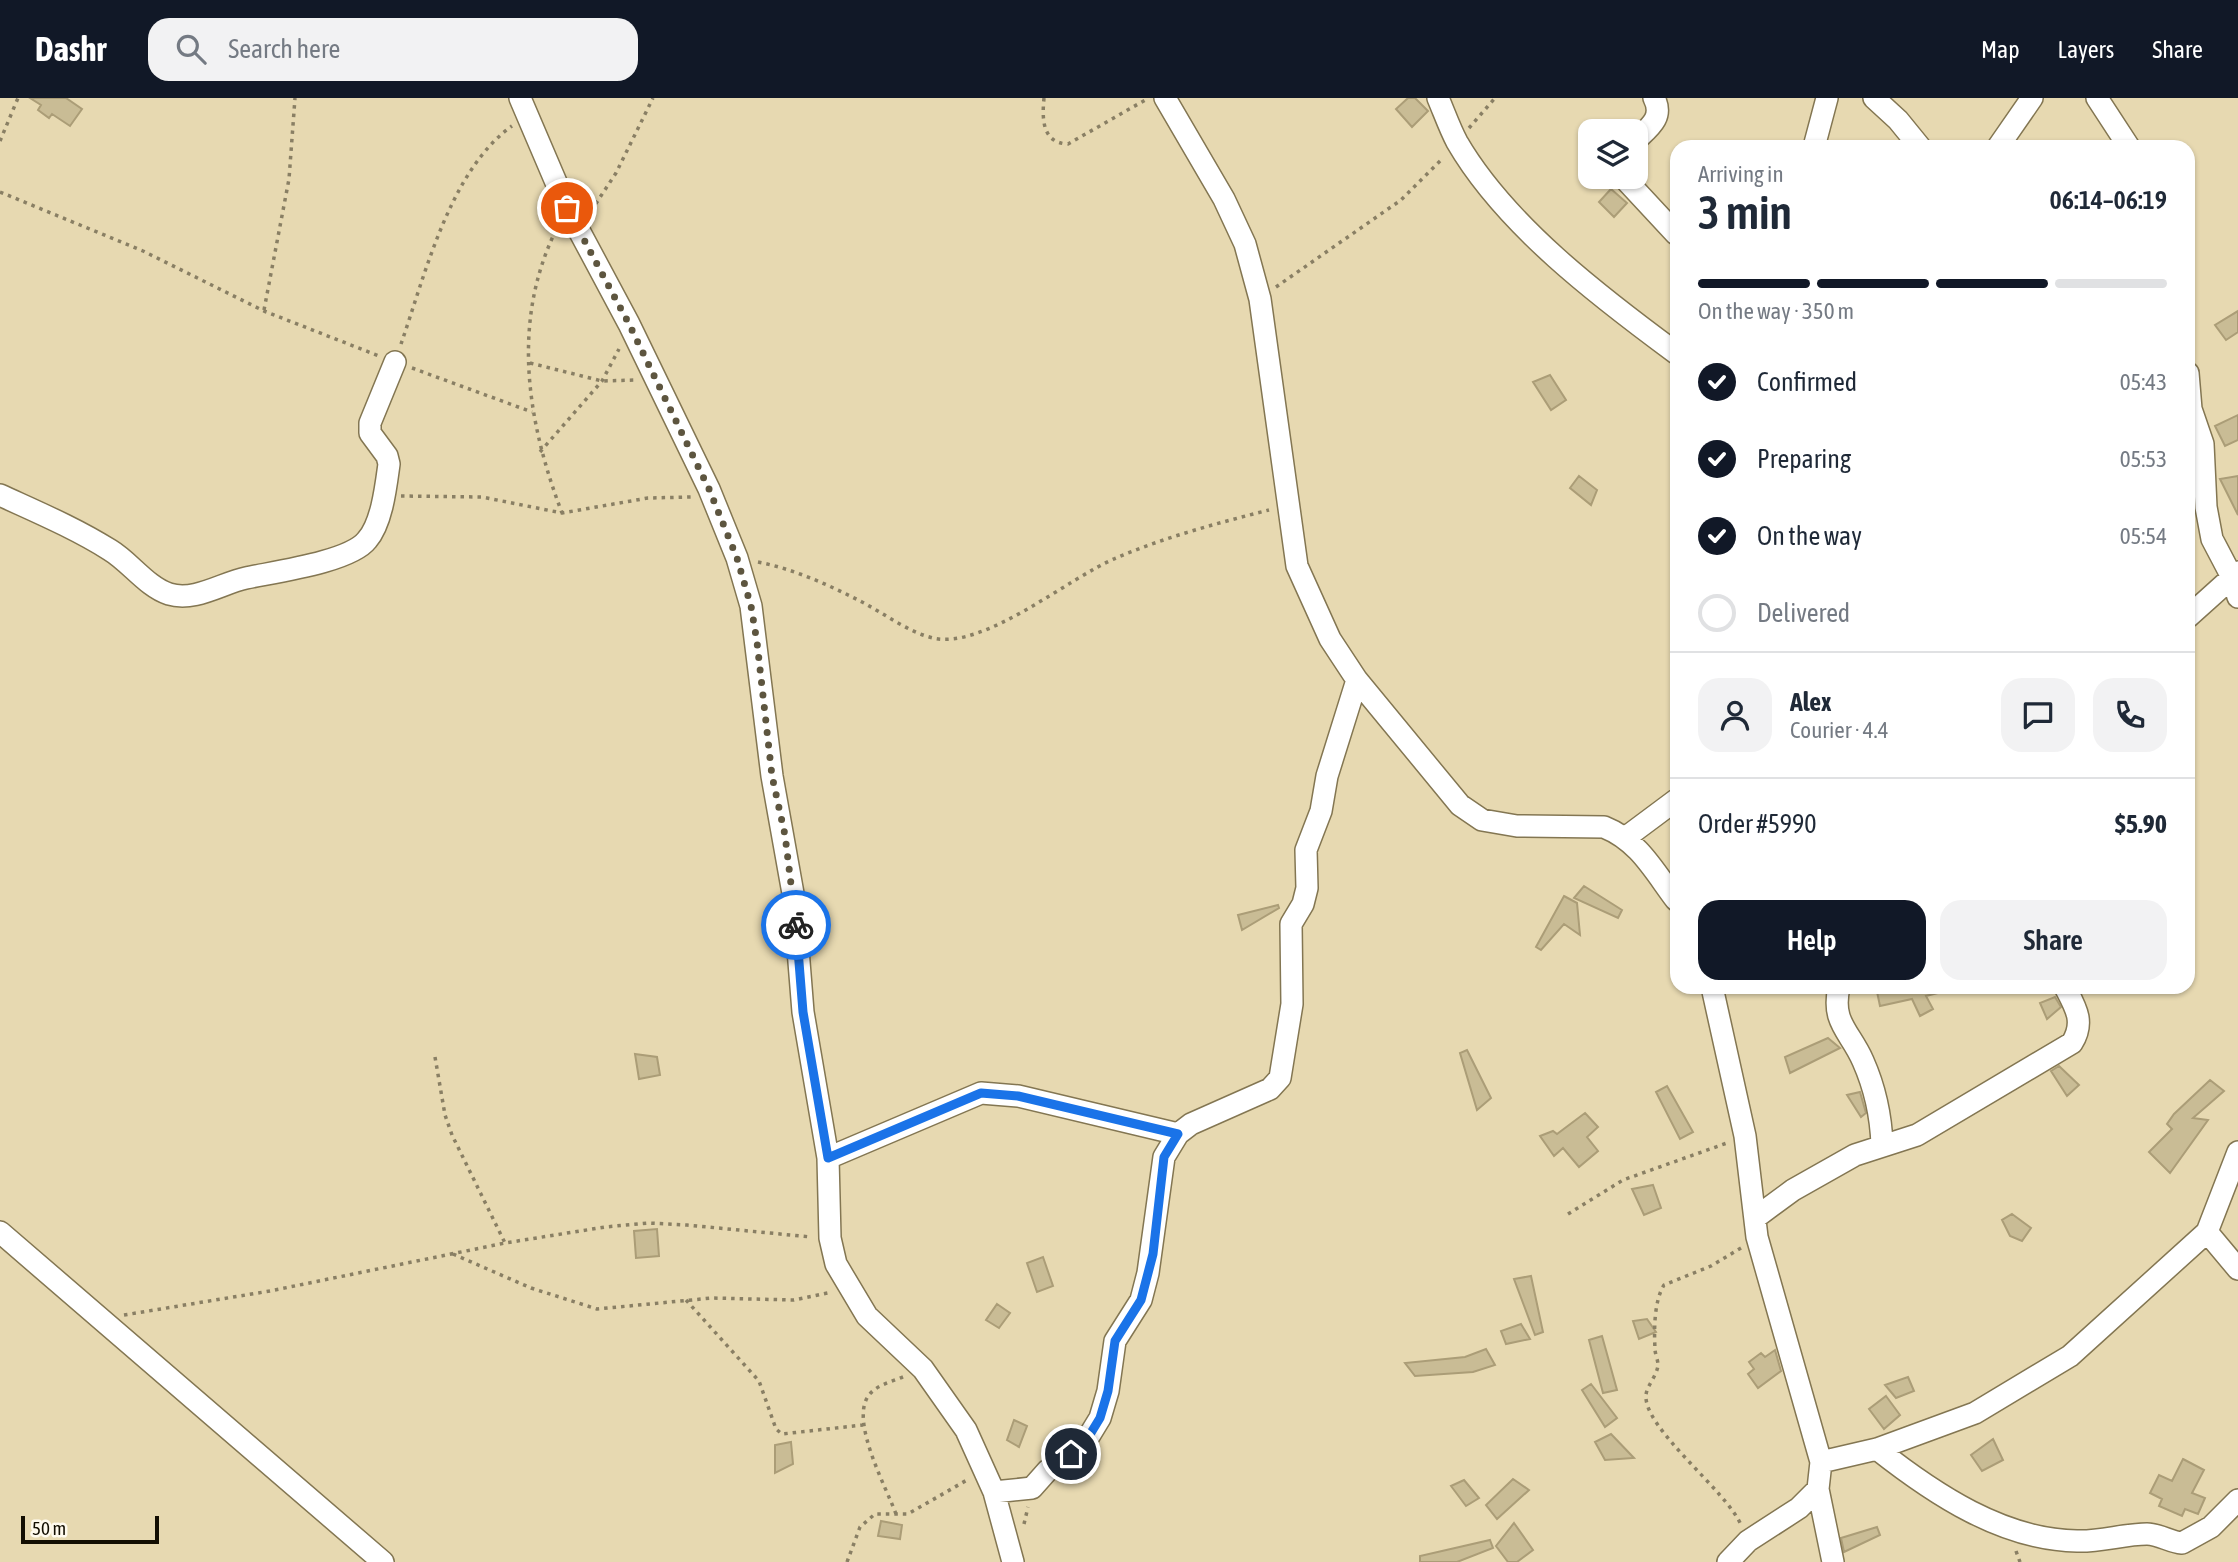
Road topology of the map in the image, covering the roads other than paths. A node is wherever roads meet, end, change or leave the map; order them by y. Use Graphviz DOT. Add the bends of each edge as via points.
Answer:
graph roads {
  1 [pos="1165,98"];
  2 [pos="1438,98"];
  3 [pos="1654,98"];
  4 [pos="1827,98"];
  5 [pos="1874,98"];
  6 [pos="2032,98"];
  7 [pos="2097,98"];
  8 [pos="523,107"];
  9 [pos="1648,128"];
  10 [pos="1816,140"];
  11 [pos="1914,140"];
  12 [pos="2003,140"];
  13 [pos="2124,140"];
  14 [pos="1634,189"];
  15 [pos="1670,228"];
  16 [pos="1670,348"];
  17 [pos="395,362"];
  18 [pos="2195,421"];
  19 [pos="0,495"];
  20 [pos="2236,583"];
  21 [pos="2195,612"];
  22 [pos="1357,680"];
  23 [pos="1670,804"];
  24 [pos="1625,838"];
  25 [pos="1670,891"];
  26 [pos="1714,994"];
  27 [pos="1838,994"];
  28 [pos="2068,994"];
  29 [pos="1178,1134"];
  30 [pos="1882,1145"];
  31 [pos="2238,1153"];
  32 [pos="828,1158"];
  33 [pos="1756,1227"];
  34 [pos="0,1232"];
  35 [pos="2207,1232"];
  36 [pos="2238,1269"];
  37 [pos="1877,1449"];
  38 [pos="1821,1462"];
  39 [pos="1818,1489"];
  40 [pos="994,1492"];
  41 [pos="2238,1500"];
  42 [pos="383,1562"];
  43 [pos="1013,1562"];
  44 [pos="1728,1562"];
  45 [pos="1833,1562"];
  1 -- 22 [label="street" via="1245,244 1260,299 1297,566 1330,639"];
  2 -- 16 [label="street" via="1457,142 1506,210"];
  3 -- 9 [label="street" via="1658,112"];
  4 -- 10 [label="street"];
  5 -- 11 [label="street"];
  6 -- 12 [label="street"];
  7 -- 13 [label="street"];
  8 -- 32 [label="street" via="567,208 709,489 751,606 772,776 794,898 803,1012"];
  14 -- 15 [label="street"];
  17 -- 19 [label="street" via="370,423 370,433 389,464 369,539 351,551 295,570 176,596 155,588 110,550"];
  18 -- 20 [label="street" via="2203,444 2212,539"];
  20 -- 21 [label="street"];
  22 -- 24 [label="street" via="1460,805 1482,820 1517,827 1604,828"];
  22 -- 29 [label="street" via="1306,850 1303,904 1291,924 1292,1004 1280,1078 1270,1090"];
  23 -- 24 [label="street"];
  24 -- 25 [label="street" via="1641,850"];
  26 -- 33 [label="street" via="1745,1136"];
  27 -- 30 [label="street" via="1836,1014 1866,1070 1881,1114"];
  28 -- 30 [label="street" via="2079,1016 2080,1030 2072,1043 1917,1135"];
  29 -- 32 [label="street" via="1018,1096 981,1093"];
  29 -- 40 [label="street" via="1164,1157 1141,1300 1115,1341 1100,1418 1086,1441 1032,1488"];
  30 -- 33 [label="street" via="1793,1190"];
  31 -- 35 [label="street"];
  32 -- 40 [label="street" via="830,1238 836,1264 867,1316 923,1369 966,1430"];
  33 -- 38 [label="street"];
  34 -- 42 [label="street"];
  35 -- 36 [label="street"];
  35 -- 37 [label="street" via="2070,1356 1975,1413"];
  37 -- 38 [label="street"];
  37 -- 41 [label="street" via="1908,1474 1989,1520 2017,1534 2046,1539 2080,1541 2149,1533 2182,1543 2211,1527"];
  38 -- 39 [label="street"];
  39 -- 44 [label="street" via="1799,1508 1748,1541"];
  39 -- 45 [label="street"];
  40 -- 43 [label="street"];
}
